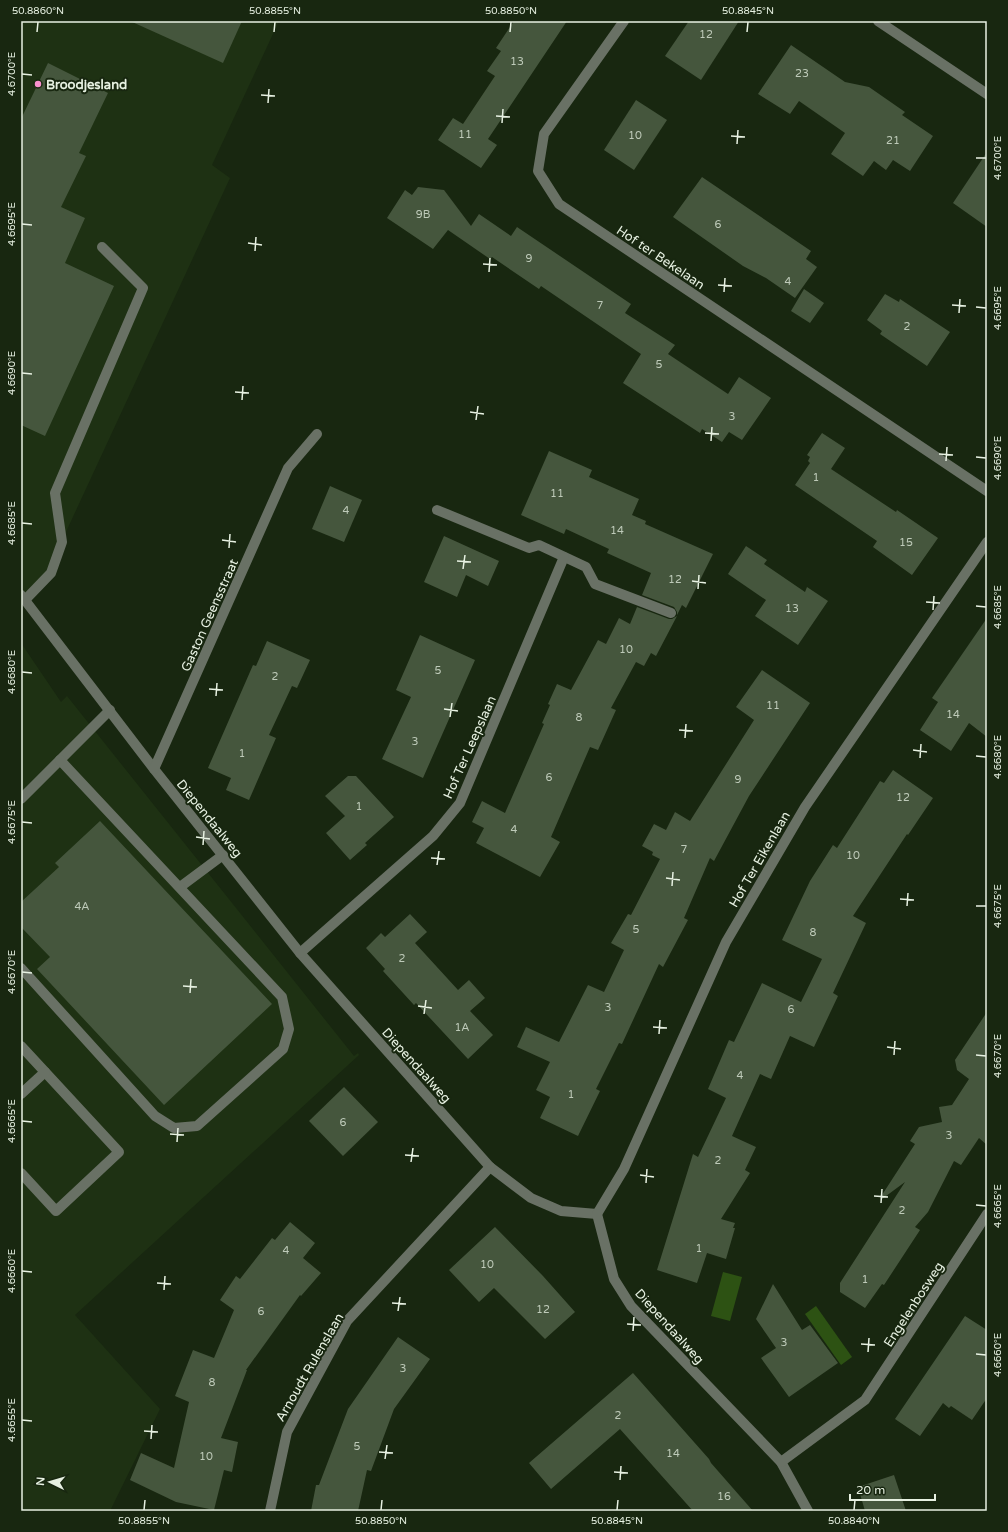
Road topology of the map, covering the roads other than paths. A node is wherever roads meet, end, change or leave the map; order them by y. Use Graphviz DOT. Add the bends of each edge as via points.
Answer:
graph roads {
  1 [pos="624,21"];
  2 [pos="878,21"];
  3 [pos="987,94"];
  4 [pos="102,247"];
  5 [pos="317,434"];
  6 [pos="987,491"];
  7 [pos="437,510"];
  8 [pos="987,542"];
  9 [pos="564,557"];
  10 [pos="23,597"];
  11 [pos="671,613"];
  12 [pos="110,710"];
  13 [pos="60,760"];
  14 [pos="154,769"];
  15 [pos="21,799"];
  16 [pos="223,855"];
  17 [pos="180,887"];
  18 [pos="300,954"];
  19 [pos="21,968"];
  20 [pos="21,1046"];
  21 [pos="45,1072"];
  22 [pos="21,1094"];
  23 [pos="490,1167"];
  24 [pos="21,1173"];
  25 [pos="597,1214"];
  26 [pos="987,1214"];
  27 [pos="781,1462"];
  28 [pos="270,1511"];
  29 [pos="808,1511"];
  1 -- 6 [label="street, Hof ter Bekelaan" via="544,134 538,171 559,204"];
  2 -- 3 [label="street"];
  4 -- 10 [label="street" via="143,288 55,493 62,542 52,573"];
  5 -- 14 [label="street, Gaston Geensstraat" via="288,468"];
  7 -- 9 [label="street" via="529,548 539,545"];
  8 -- 25 [label="street, Hof Ter Eikenlaan" via="805,807 726,942 624,1169"];
  9 -- 11 [label="street" via="586,567 595,584"];
  9 -- 18 [label="street, Hof Ter Leepslaan" via="460,803 433,836"];
  10 -- 12 [label="street, Diependaalweg"];
  12 -- 13 [label="street"];
  12 -- 14 [label="street, Diependaalweg"];
  13 -- 15 [label="street"];
  13 -- 17 [label="street"];
  14 -- 16 [label="street, Diependaalweg"];
  16 -- 17 [label="street"];
  16 -- 18 [label="street, Diependaalweg"];
  17 -- 19 [label="street" via="282,996 289,1029 283,1049 197,1126 174,1128 155,1116"];
  18 -- 23 [label="street, Diependaalweg"];
  20 -- 21 [label="street"];
  21 -- 22 [label="street"];
  21 -- 24 [label="street" via="119,1152 56,1211"];
  23 -- 25 [label="street, Diependaalweg" via="531,1198 561,1211"];
  23 -- 28 [label="street, Arnoudt Rulenslaan" via="347,1321 287,1432"];
  25 -- 27 [label="street, Diependaalweg" via="614,1279 630,1306"];
  26 -- 27 [label="street, Engelenbosweg" via="865,1400"];
  27 -- 29 [label="street, Diependaalweg"];
}
